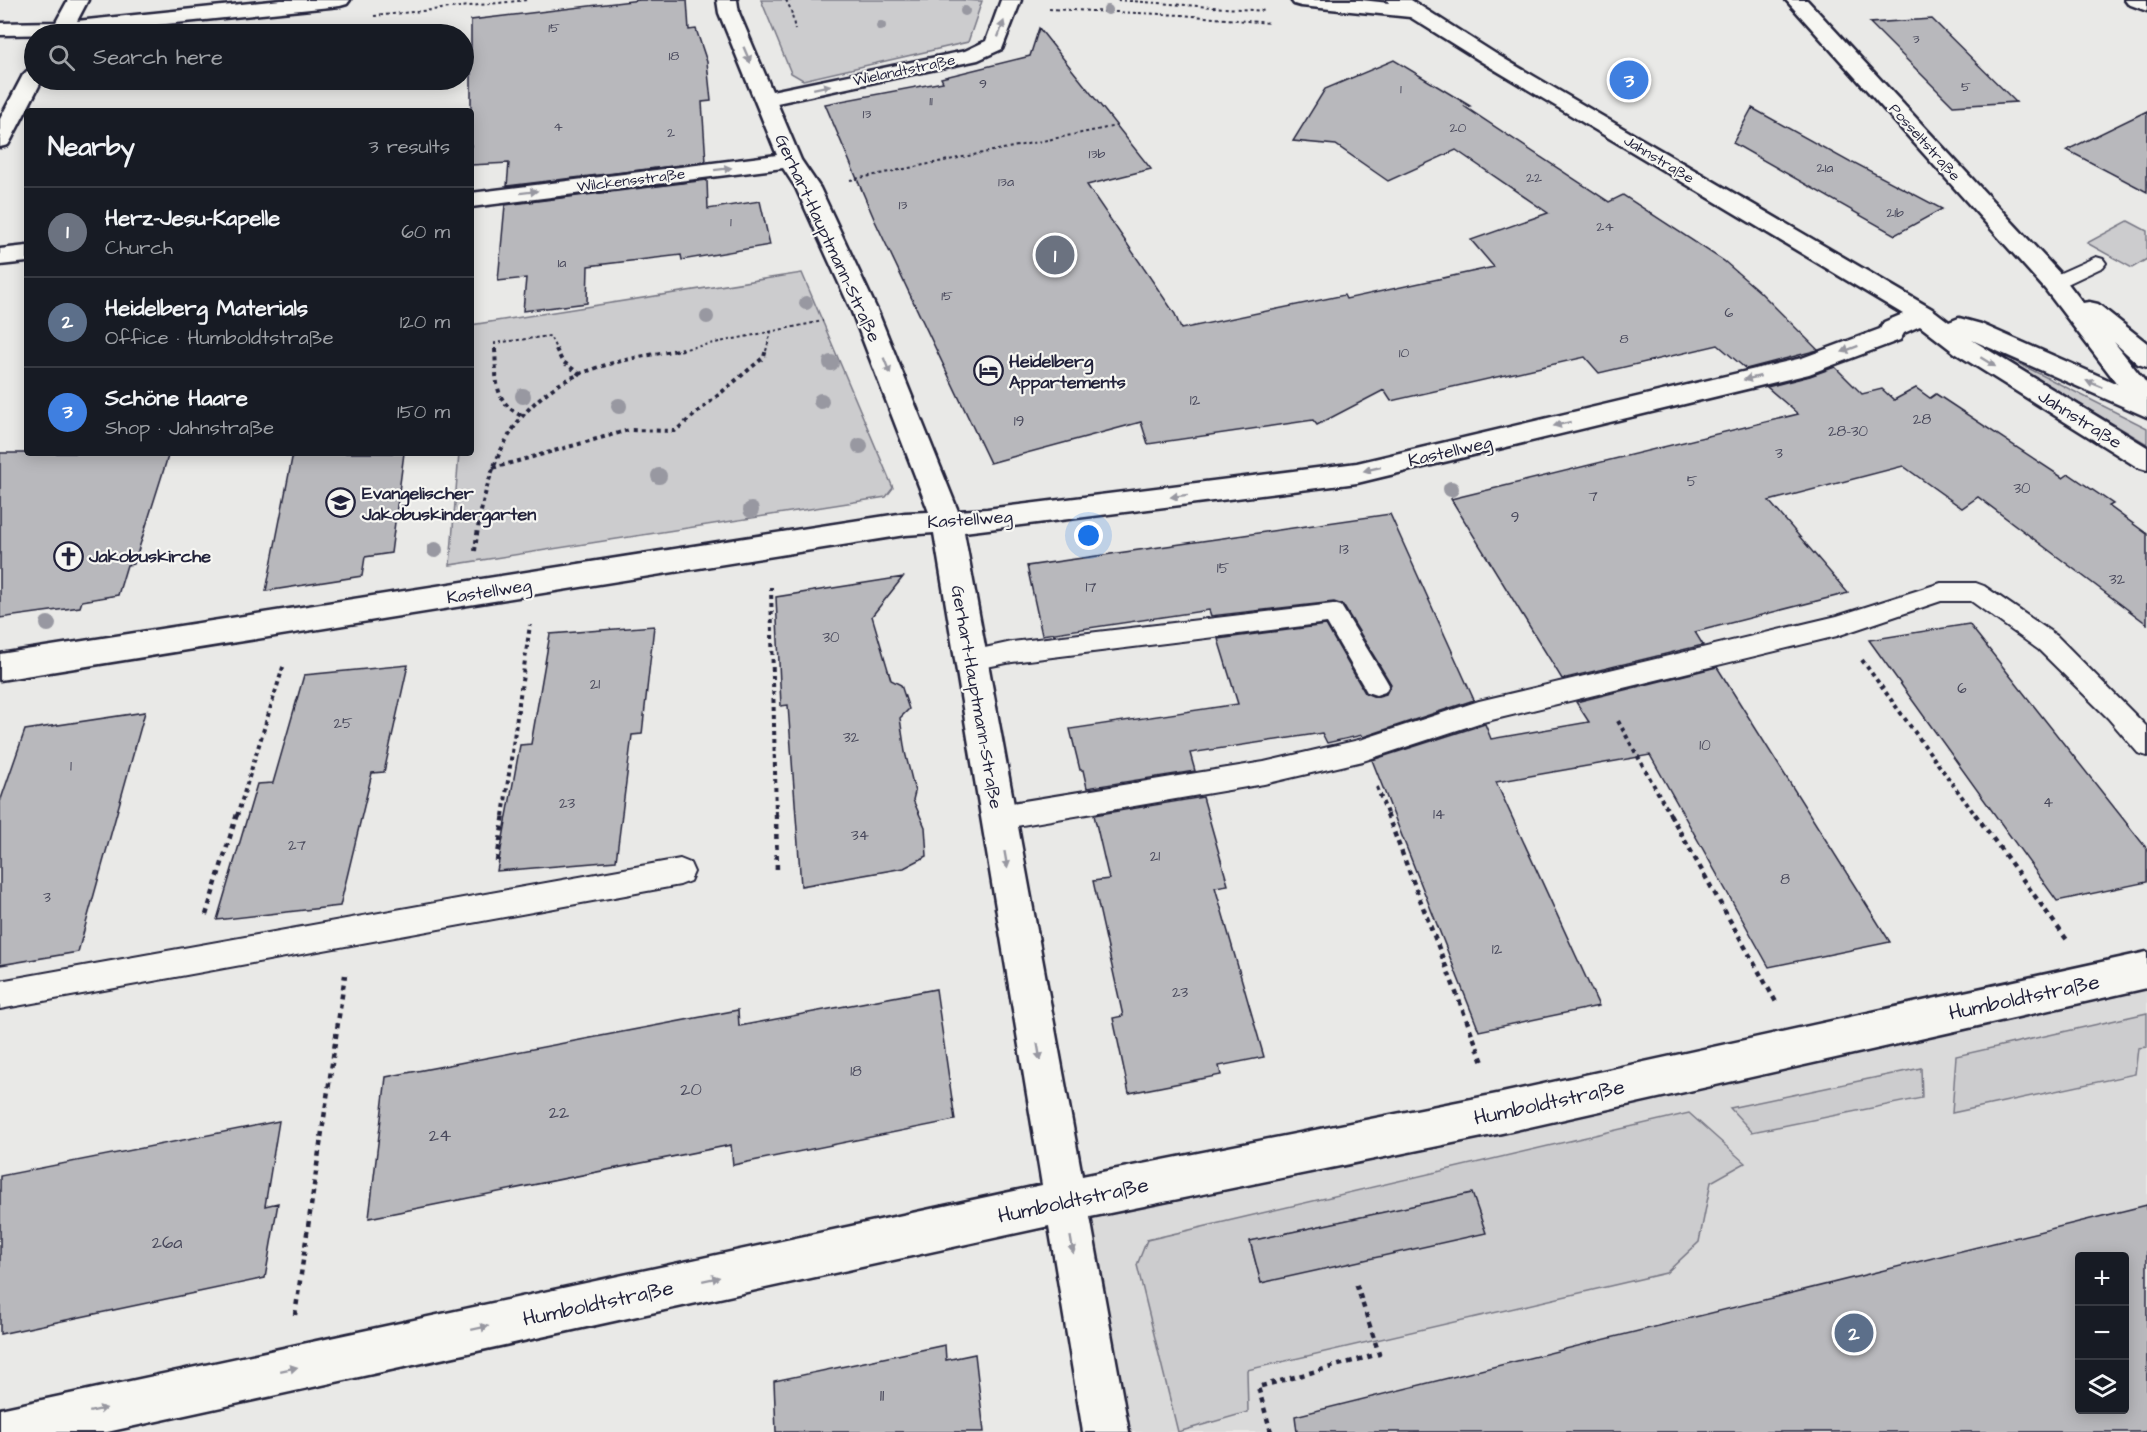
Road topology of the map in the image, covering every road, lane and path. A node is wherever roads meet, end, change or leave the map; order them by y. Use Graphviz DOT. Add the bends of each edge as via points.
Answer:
graph roads {
  1 [pos="78,0"];
  2 [pos="340,0"];
  3 [pos="727,0"];
  4 [pos="786,0"];
  5 [pos="1011,0"];
  6 [pos="1117,0"];
  7 [pos="1301,0"];
  8 [pos="1796,0"];
  9 [pos="2135,0"];
  10 [pos="1404,5"];
  11 [pos="2147,5"];
  12 [pos="1042,8"];
  13 [pos="1268,11"];
  14 [pos="1270,23"];
  15 [pos="65,24"];
  16 [pos="124,24"];
  17 [pos="0,29"];
  18 [pos="24,30"];
  19 [pos="795,30"];
  20 [pos="26,90"];
  21 [pos="765,99"];
  22 [pos="1116,126"];
  23 [pos="0,140"];
  24 [pos="790,160"];
  25 [pos="808,188"];
  26 [pos="474,200"];
  27 [pos="24,254"];
  28 [pos="0,257"];
  29 [pos="2096,263"];
  30 [pos="2054,284"];
  31 [pos="865,312"];
  32 [pos="1923,315"];
  33 [pos="771,332"];
  34 [pos="2147,358"];
  35 [pos="582,375"];
  36 [pos="2147,403"];
  37 [pos="2147,408"];
  38 [pos="522,416"];
  39 [pos="2147,460"];
  40 [pos="492,469"];
  41 [pos="947,522"];
  42 [pos="770,547"];
  43 [pos="534,583"];
  44 [pos="472,593"];
  45 [pos="294,622"];
  46 [pos="1837,626"];
  47 [pos="970,660"];
  48 [pos="0,667"];
  49 [pos="1597,683"];
  50 [pos="1376,685"];
  51 [pos="2147,745"];
  52 [pos="1363,750"];
  53 [pos="999,817"];
  54 [pos="497,866"];
  55 [pos="680,872"];
  56 [pos="777,874"];
  57 [pos="351,933"];
  58 [pos="191,961"];
  59 [pos="2147,969"];
  60 [pos="2096,981"];
  61 [pos="0,995"];
  62 [pos="1801,1046"];
  63 [pos="1502,1113"];
  64 [pos="1064,1201"];
  65 [pos="1355,1280"];
  66 [pos="287,1370"];
  67 [pos="0,1432"];
  68 [pos="1106,1432"];
  69 [pos="1271,1432"];
  1 -- 15 [label="street"];
  2 -- 16 [label="street"];
  3 -- 21 [label="street, Gerhart-Hauptmann-Straße, one-way"];
  4 -- 19 [label="path"];
  21 -- 5 [label="street, Wielandtstraße, one-way" via="970,56 995,45"];
  6 -- 13 [label="path"];
  7 -- 10 [label="street"];
  8 -- 30 [label="street, Posseltstraße"];
  9 -- 11 [label="street"];
  10 -- 32 [label="street, Jahnstraße"];
  12 -- 14 [label="path"];
  17 -- 18 [label="street"];
  20 -- 23 [label="street"];
  21 -- 24 [label="street, Gerhart-Hauptmann-Straße"];
  22 -- 25 [label="path"];
  24 -- 25 [label="street, Gerhart-Hauptmann-Straße"];
  26 -- 24 [label="street, Wilckensstraße, one-way"];
  25 -- 31 [label="street, Gerhart-Hauptmann-Straße"];
  27 -- 28 [label="street"];
  29 -- 30 [label="lane"];
  30 -- 34 [label="street, Posseltstraße"];
  30 -- 36 [label="street, Posseltstraße"];
  31 -- 33 [label="path"];
  31 -- 41 [label="street, Gerhart-Hauptmann-Straße, one-way"];
  37 -- 32 [label="street, Jahnstraße, one-way" via="1972,330"];
  32 -- 39 [label="street, Jahnstraße, one-way" via="1964,346"];
  32 -- 41 [label="street, Kastellweg, one-way" via="1893,328 1891,334 1809,364 1357,473"];
  33 -- 35 [label="path" via="612,364"];
  33 -- 40 [label="path" via="765,357 675,431 629,430"];
  35 -- 38 [label="path" via="558,385"];
  35 -- 38 [label="path" via="562,361 550,336 495,343 497,388 508,409"];
  38 -- 40 [label="path" via="507,436"];
  40 -- 44 [label="path" via="485,482 477,520"];
  41 -- 42 [label="street, Kastellweg" via="904,524"];
  41 -- 47 [label="street, Gerhart-Hauptmann-Straße"];
  42 -- 43 [label="street, Kastellweg"];
  42 -- 56 [label="path"];
  43 -- 44 [label="street, Kastellweg"];
  43 -- 54 [label="path"];
  44 -- 45 [label="street, Kastellweg"];
  45 -- 48 [label="street, Kastellweg"];
  45 -- 58 [label="path"];
  46 -- 49 [label="lane"];
  46 -- 51 [label="lane" via="1941,592 1976,592 2048,643"];
  46 -- 60 [label="path"];
  47 -- 50 [label="lane" via="1333,613"];
  47 -- 53 [label="street, Gerhart-Hauptmann-Straße"];
  49 -- 52 [label="lane" via="1479,712"];
  49 -- 62 [label="path"];
  52 -- 53 [label="lane" via="1264,773"];
  52 -- 63 [label="path"];
  53 -- 64 [label="street, Gerhart-Hauptmann-Straße, one-way"];
  55 -- 57 [label="lane"];
  57 -- 58 [label="lane"];
  57 -- 66 [label="path"];
  58 -- 61 [label="lane"];
  59 -- 60 [label="street, Humboldtstraße"];
  60 -- 62 [label="street, Humboldtstraße"];
  62 -- 63 [label="street, Humboldtstraße"];
  63 -- 64 [label="street, Humboldtstraße"];
  66 -- 64 [label="street, Humboldtstraße, one-way"];
  64 -- 68 [label="street, Gerhart-Hauptmann-Straße, one-way"];
  65 -- 69 [label="path" via="1379,1354 1258,1387"];
  67 -- 66 [label="street, Humboldtstraße, one-way"];
}
